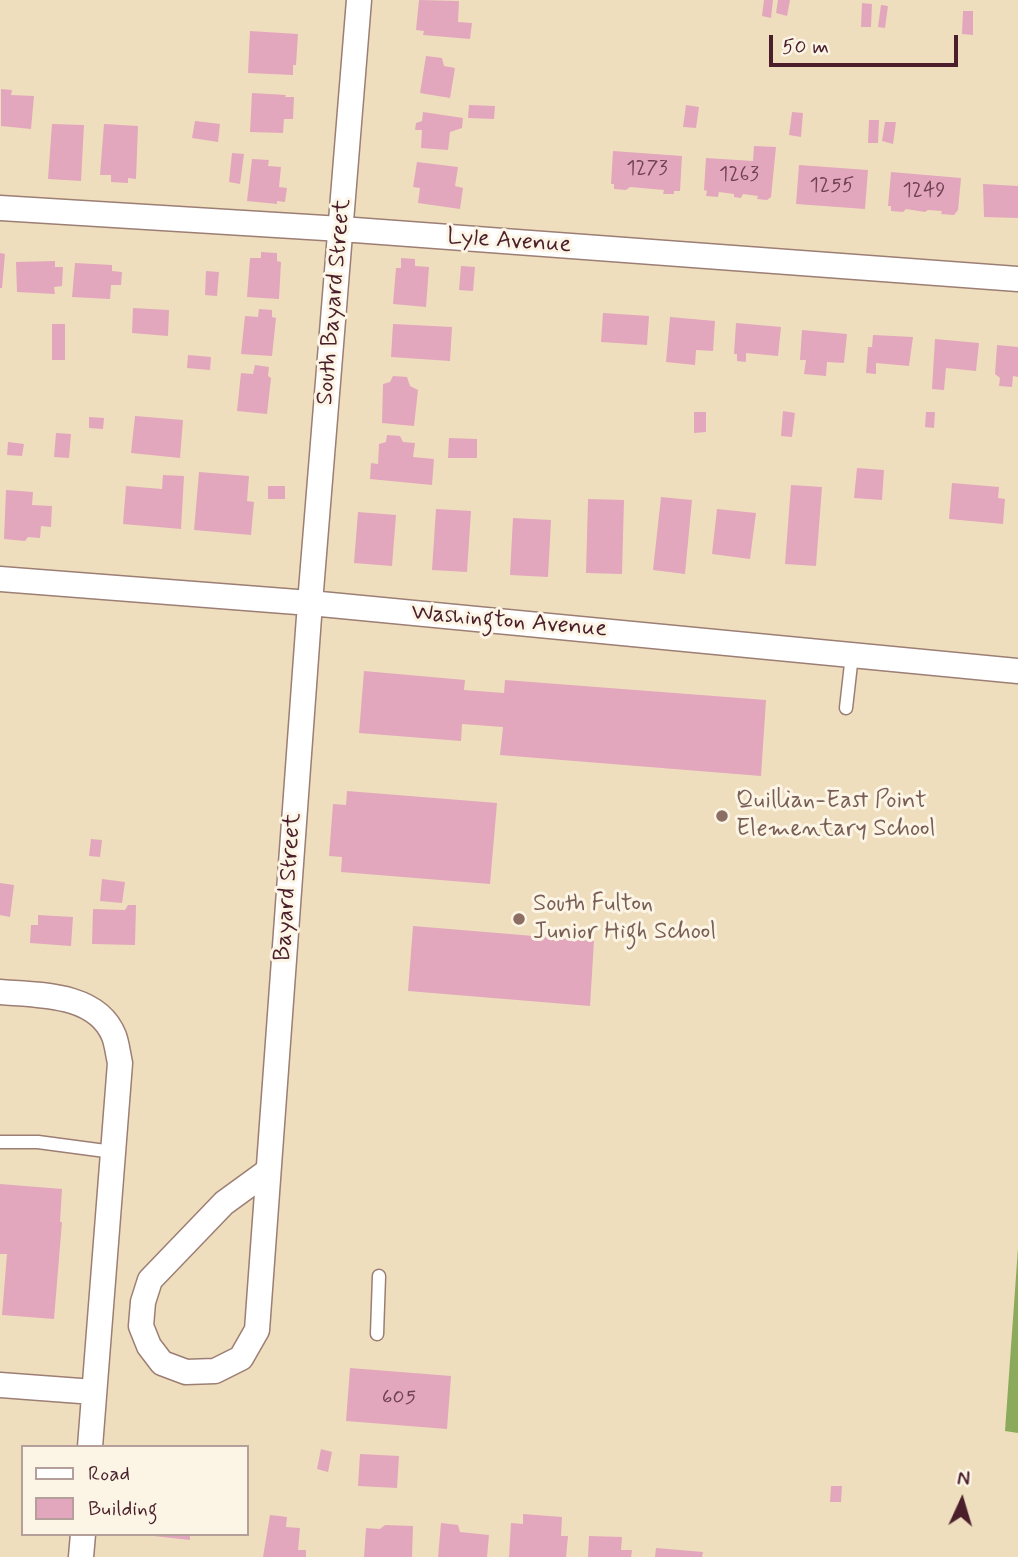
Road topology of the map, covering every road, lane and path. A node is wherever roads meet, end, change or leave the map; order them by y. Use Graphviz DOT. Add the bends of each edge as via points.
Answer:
graph roads {
  1 [pos="359,0"];
  2 [pos="0,208"];
  3 [pos="341,229"];
  4 [pos="1018,279"];
  5 [pos="0,579"];
  6 [pos="310,603"];
  7 [pos="852,655"];
  8 [pos="1018,671"];
  9 [pos="846,708"];
  10 [pos="0,992"];
  11 [pos="0,1142"];
  12 [pos="113,1152"];
  13 [pos="268,1171"];
  14 [pos="379,1276"];
  15 [pos="377,1334"];
  16 [pos="0,1385"];
  17 [pos="94,1392"];
  18 [pos="90,1445"];
  19 [pos="83,1536"];
  20 [pos="81,1557"];
  1 -- 3 [label="street, South Bayard Street"];
  2 -- 3 [label="street, Lyle Avenue"];
  3 -- 4 [label="street, Lyle Avenue"];
  3 -- 6 [label="street, South Bayard Street"];
  5 -- 6 [label="street, Washington Avenue"];
  6 -- 7 [label="street, Washington Avenue"];
  6 -- 13 [label="street, Bayard Street"];
  7 -- 8 [label="street, Washington Avenue"];
  7 -- 9 [label="lane"];
  10 -- 12 [label="street" via="59,996 94,1010 113,1034 120,1063"];
  11 -- 12 [label="lane"];
  12 -- 17 [label="street"];
  13 -- 13 [label="street, Bayard Street" via="224,1203 150,1280 141,1326 162,1363 186,1372 215,1371 241,1358 257,1330 265,1325 270,1268"];
  14 -- 15 [label="lane"];
  16 -- 17 [label="street"];
  17 -- 18 [label="street"];
  19 -- 20 [label="street"];
}
